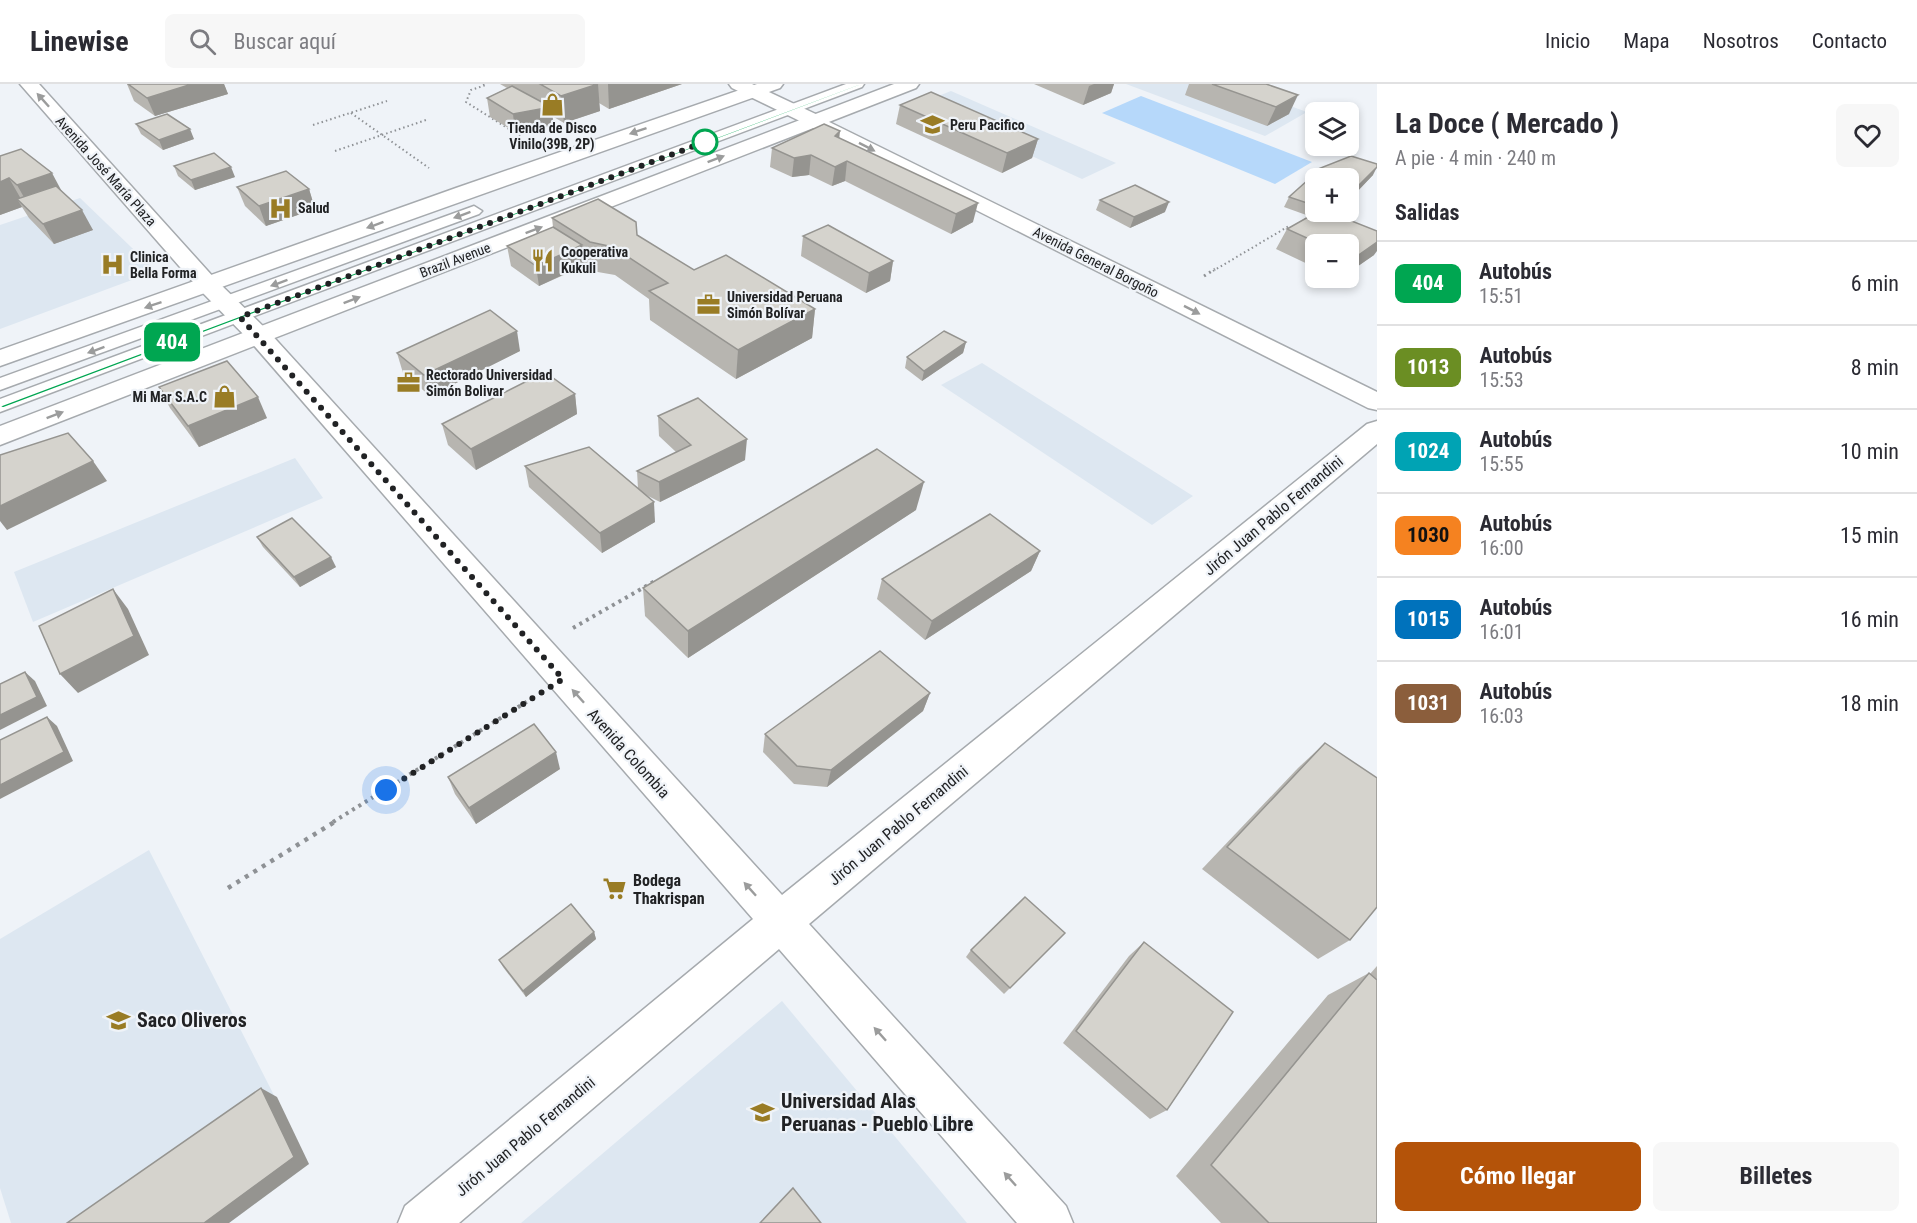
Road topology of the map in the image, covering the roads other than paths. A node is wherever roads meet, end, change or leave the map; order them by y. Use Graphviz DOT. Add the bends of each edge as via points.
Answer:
graph roads {
  1 [pos="29,84"];
  2 [pos="858,84"];
  3 [pos="910,84"];
  4 [pos="746,88"];
  5 [pos="773,92"];
  6 [pos="791,102"];
  7 [pos="815,121"];
  8 [pos="510,198"];
  9 [pos="487,206"];
  10 [pos="208,285"];
  11 [pos="241,319"];
  12 [pos="0,358"];
  13 [pos="0,384"];
  14 [pos="1377,402"];
  15 [pos="0,406"];
  16 [pos="1377,430"];
  17 [pos="0,436"];
  18 [pos="780,922"];
  19 [pos="422,1223"];
  20 [pos="1049,1223"];
  10 -- 1 [label="street, Avenida José María Plaza, one-way"];
  2 -- 6 [label="lane, Brazil Avenue"];
  3 -- 7 [label="street, Brazil Avenue"];
  4 -- 5 [label="street, Avenida General Borgoño"];
  4 -- 10 [label="street, one-way"];
  5 -- 6 [label="street, Avenida General Borgoño"];
  5 -- 8 [label="lane"];
  6 -- 7 [label="street, Avenida General Borgoño"];
  6 -- 11 [label="lane, Brazil Avenue"];
  11 -- 7 [label="street, Brazil Avenue, one-way"];
  7 -- 14 [label="street, Avenida General Borgoño, one-way"];
  9 -- 11 [label="lane, Brazil Avenue, one-way"];
  10 -- 11 [label="street, Avenida Colombia"];
  10 -- 12 [label="street, one-way"];
  11 -- 13 [label="lane, Brazil Avenue, one-way"];
  11 -- 15 [label="lane, Brazil Avenue"];
  17 -- 11 [label="street, Brazil Avenue, one-way"];
  18 -- 11 [label="street, Avenida Colombia, one-way"];
  16 -- 18 [label="street, Jirón Juan Pablo Fernandini"];
  18 -- 19 [label="street, Jirón Juan Pablo Fernandini"];
  20 -- 18 [label="street, Avenida Colombia, one-way"];
}
